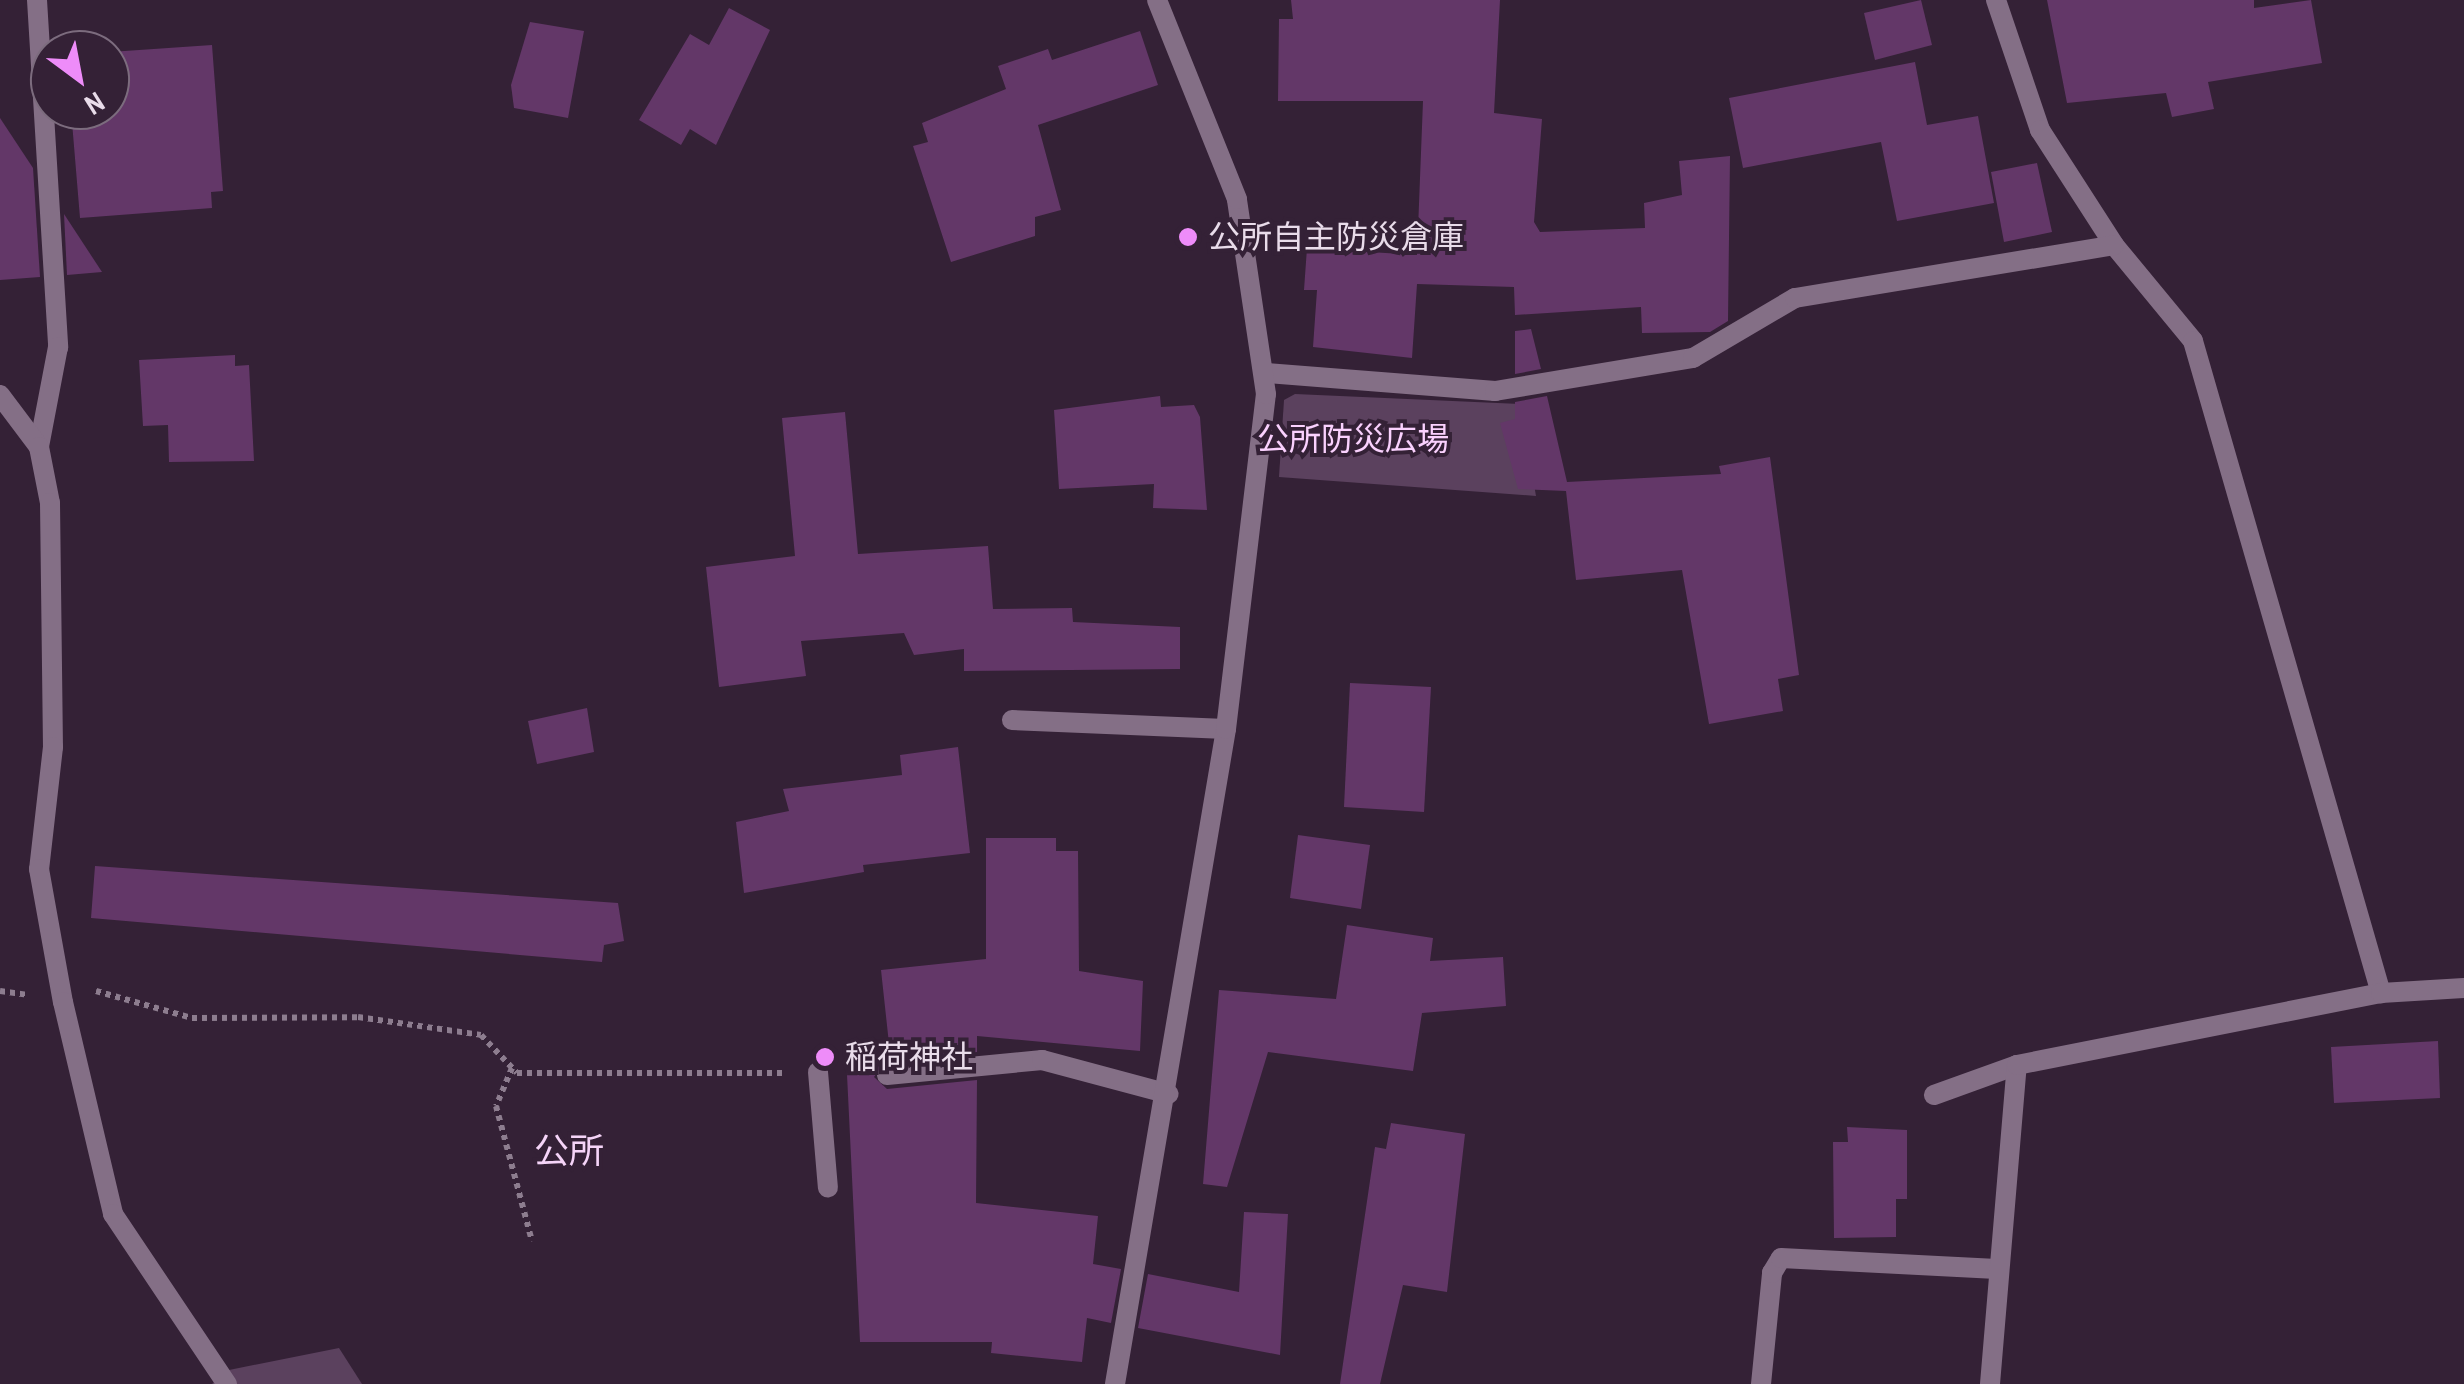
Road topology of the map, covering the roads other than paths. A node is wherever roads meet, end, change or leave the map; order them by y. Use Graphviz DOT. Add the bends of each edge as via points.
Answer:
graph roads {
  1 [pos="37,0"];
  2 [pos="1157,0"];
  3 [pos="1996,0"];
  4 [pos="2114,245"];
  5 [pos="1266,373"];
  6 [pos="0,394"];
  7 [pos="39,447"];
  8 [pos="1012,720"];
  9 [pos="1226,729"];
  10 [pos="2464,988"];
  11 [pos="2381,993"];
  12 [pos="2017,1065"];
  13 [pos="818,1072"];
  14 [pos="887,1075"];
  15 [pos="1168,1094"];
  16 [pos="1934,1096"];
  17 [pos="828,1188"];
  18 [pos="1997,1268"];
  19 [pos="227,1384"];
  20 [pos="1115,1384"];
  21 [pos="1761,1384"];
  22 [pos="1990,1384"];
  1 -- 7 [label="street" via="58,347"];
  2 -- 5 [label="street" via="1237,199"];
  3 -- 4 [label="street" via="2040,130"];
  4 -- 5 [label="street" via="1795,298 1693,358 1495,391"];
  4 -- 11 [label="street" via="2192,342"];
  5 -- 9 [label="street"];
  6 -- 7 [label="street"];
  7 -- 19 [label="street" via="50,503 53,747 40,868 62,982 113,1214"];
  8 -- 9 [label="street"];
  9 -- 15 [label="street"];
  10 -- 11 [label="street"];
  11 -- 12 [label="street"];
  12 -- 16 [label="street"];
  12 -- 18 [label="street"];
  13 -- 17 [label="street"];
  14 -- 15 [label="street" via="1042,1060"];
  15 -- 20 [label="street"];
  18 -- 21 [label="street" via="1781,1258 1772,1272"];
  18 -- 22 [label="street"];
}
